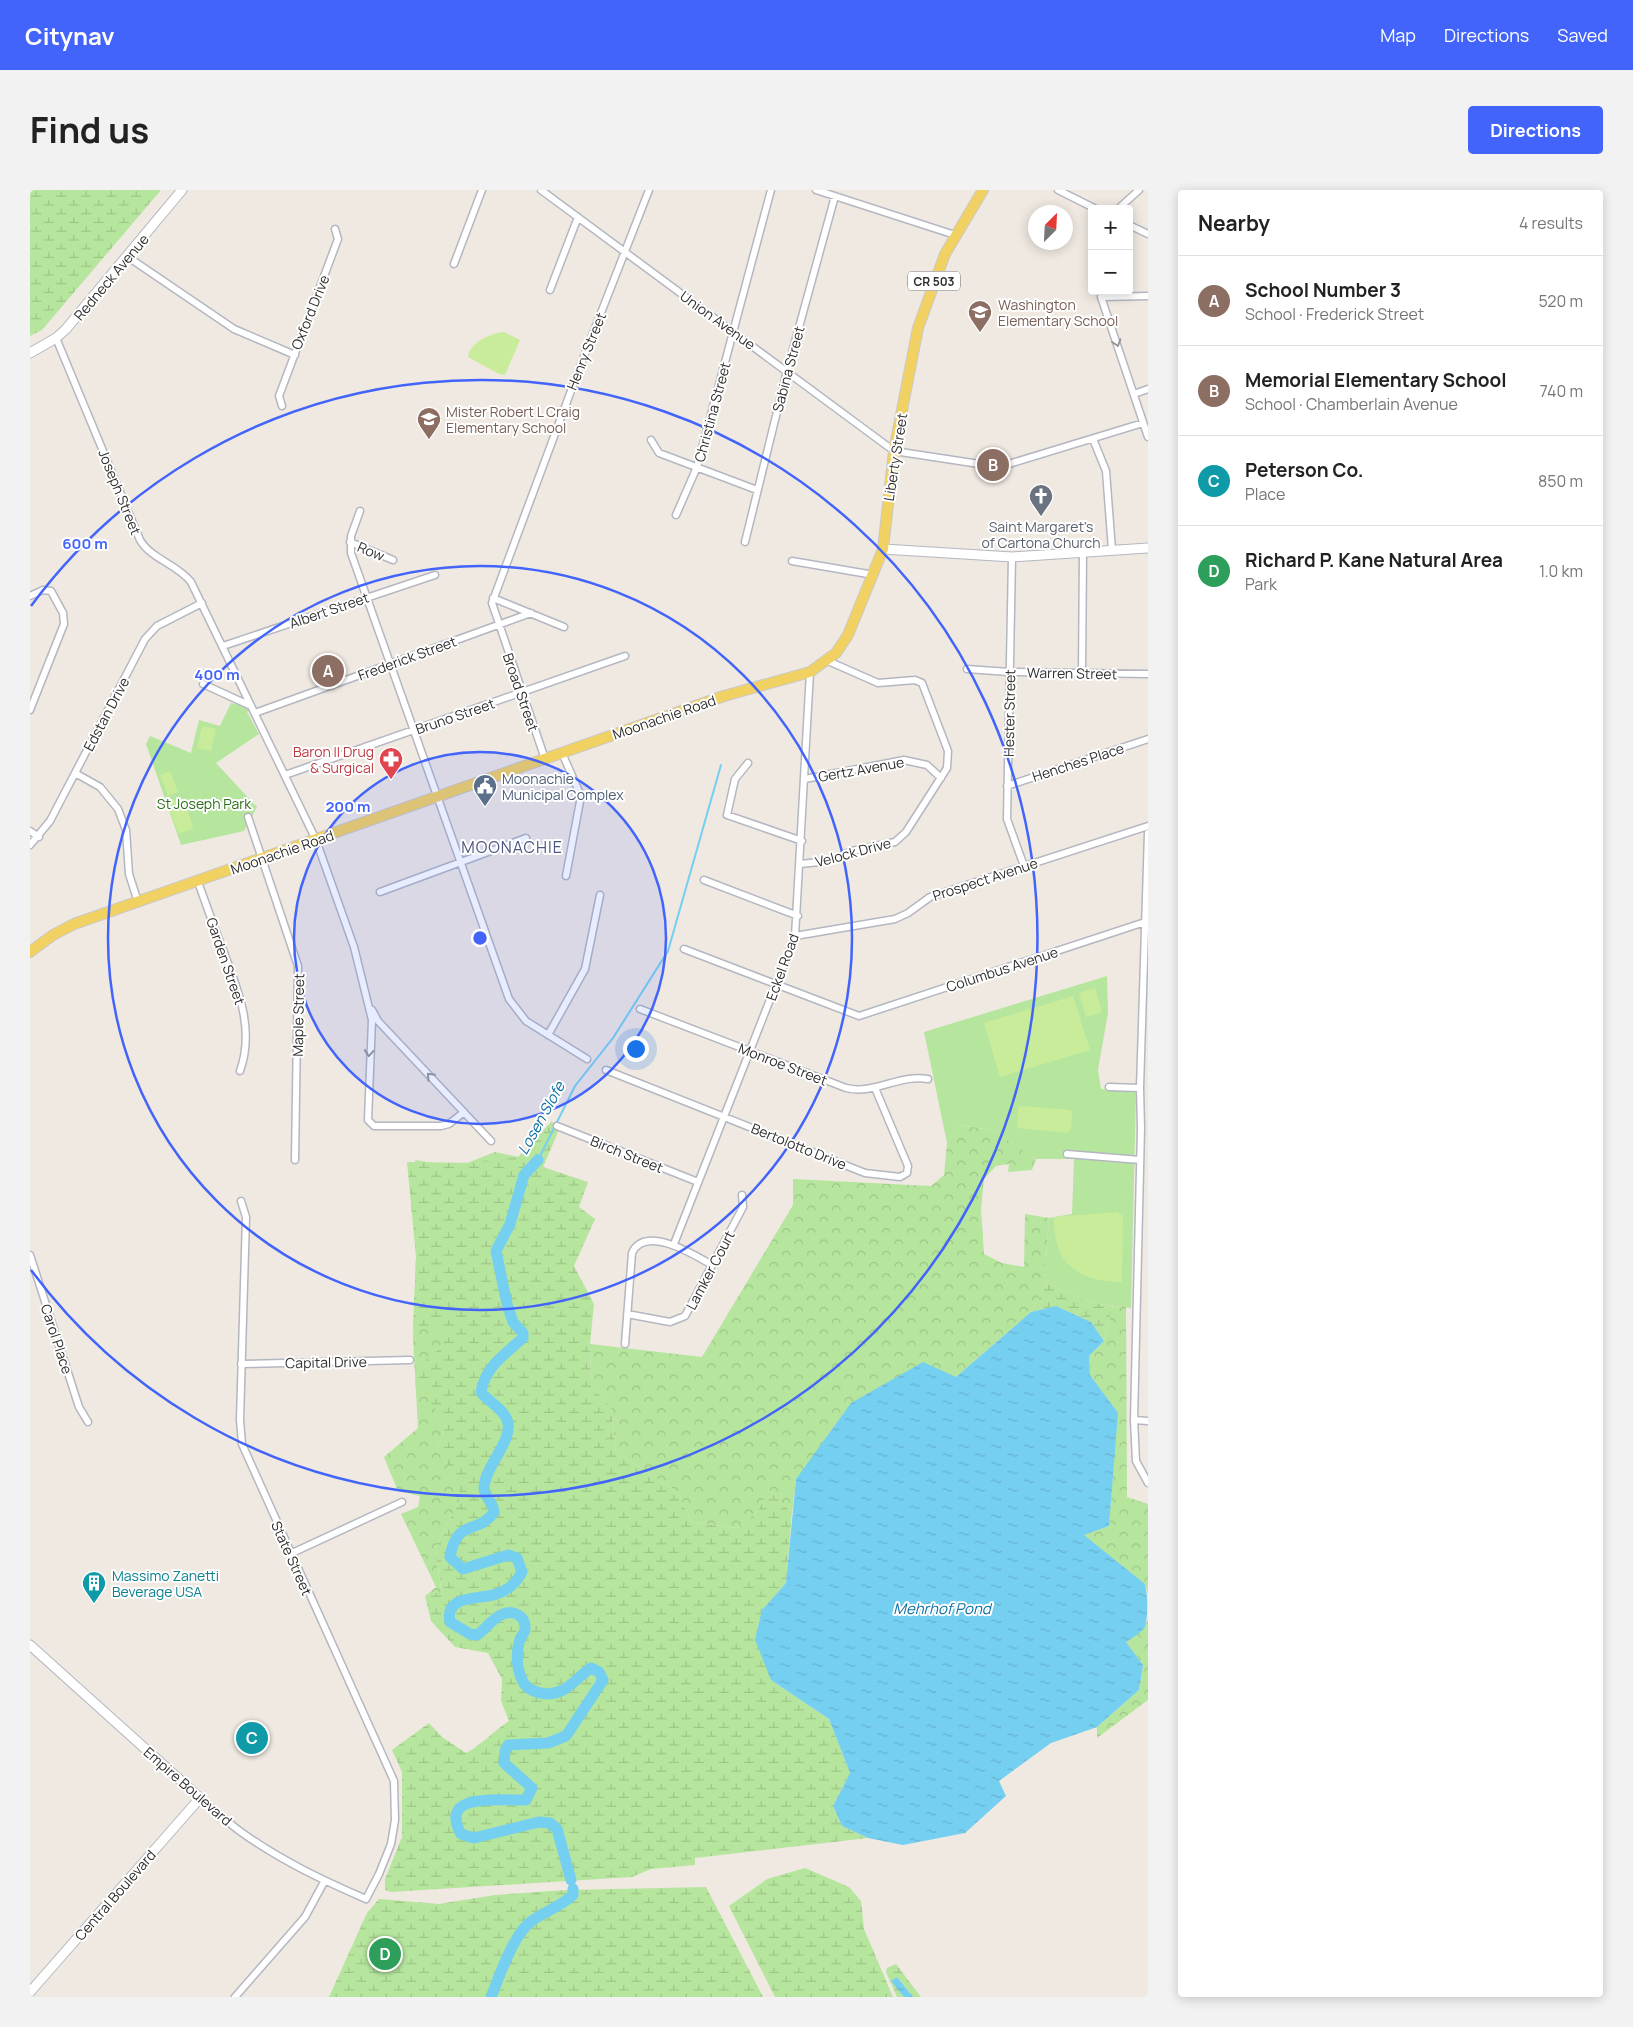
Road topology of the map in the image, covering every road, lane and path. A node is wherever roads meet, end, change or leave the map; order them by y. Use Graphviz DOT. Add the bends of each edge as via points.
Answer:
graph roads {
  1 [pos="182,190"];
  2 [pos="482,190"];
  3 [pos="541,190"];
  4 [pos="649,190"];
  5 [pos="771,190"];
  6 [pos="816,190"];
  7 [pos="983,190"];
  8 [pos="1058,190"];
  9 [pos="1139,190"];
  10 [pos="835,196"];
  11 [pos="1088,205"];
  12 [pos="1122,205"];
  13 [pos="578,217"];
  14 [pos="1133,227"];
  15 [pos="335,229"];
  16 [pos="1148,234"];
  17 [pos="955,235"];
  18 [pos="626,252"];
  19 [pos="128,257"];
  20 [pos="454,264"];
  21 [pos="550,290"];
  22 [pos="1148,296"];
  23 [pos="734,332"];
  24 [pos="56,338"];
  25 [pos="30,353"];
  26 [pos="295,355"];
  27 [pos="787,371"];
  28 [pos="1148,389"];
  29 [pos="1134,394"];
  30 [pos="282,406"];
  31 [pos="1143,423"];
  32 [pos="1148,438"];
  33 [pos="1093,439"];
  34 [pos="651,440"];
  35 [pos="894,450"];
  36 [pos="697,467"];
  37 [pos="757,490"];
  38 [pos="360,511"];
  39 [pos="676,515"];
  40 [pos="350,542"];
  41 [pos="745,542"];
  42 [pos="1148,548"];
  43 [pos="883,549"];
  44 [pos="1112,550"];
  45 [pos="1083,552"];
  46 [pos="1012,557"];
  47 [pos="393,560"];
  48 [pos="792,561"];
  49 [pos="435,575"];
  50 [pos="874,575"];
  51 [pos="30,596"];
  52 [pos="367,597"];
  53 [pos="493,598"];
  54 [pos="202,603"];
  55 [pos="531,613"];
  56 [pos="498,625"];
  57 [pos="564,627"];
  58 [pos="222,646"];
  59 [pos="625,656"];
  60 [pos="828,661"];
  61 [pos="391,664"];
  62 [pos="967,669"];
  63 [pos="810,672"];
  64 [pos="1009,672"];
  65 [pos="1082,674"];
  66 [pos="1148,674"];
  67 [pos="203,684"];
  68 [pos="766,684"];
  69 [pos="522,692"];
  70 [pos="31,706"];
  71 [pos="253,710"];
  72 [pos="414,730"];
  73 [pos="1148,739"];
  74 [pos="562,753"];
  75 [pos="545,759"];
  76 [pos="748,763"];
  77 [pos="76,773"];
  78 [pos="285,775"];
  79 [pos="941,778"];
  80 [pos="805,779"];
  81 [pos="1007,786"];
  82 [pos="438,798"];
  83 [pos="248,817"];
  84 [pos="1148,826"];
  85 [pos="30,831"];
  86 [pos="1148,833"];
  87 [pos="39,837"];
  88 [pos="526,838"];
  89 [pos="316,840"];
  90 [pos="802,841"];
  91 [pos="30,845"];
  92 [pos="263,859"];
  93 [pos="1148,859"];
  94 [pos="461,862"];
  95 [pos="800,864"];
  96 [pos="1024,866"];
  97 [pos="566,876"];
  98 [pos="704,880"];
  99 [pos="198,882"];
  100 [pos="380,892"];
  101 [pos="600,895"];
  102 [pos="138,902"];
  103 [pos="798,916"];
  104 [pos="1146,924"];
  105 [pos="796,936"];
  106 [pos="684,949"];
  107 [pos="30,952"];
  108 [pos="776,984"];
  109 [pos="1146,987"];
  110 [pos="369,1004"];
  111 [pos="640,1009"];
  112 [pos="548,1035"];
  113 [pos="750,1051"];
  114 [pos="1144,1058"];
  115 [pos="587,1059"];
  116 [pos="606,1070"];
  117 [pos="240,1071"];
  118 [pos="928,1079"];
  119 [pos="1109,1087"];
  120 [pos="875,1088"];
  121 [pos="1140,1088"];
  122 [pos="464,1112"];
  123 [pos="724,1116"];
  124 [pos="557,1126"];
  125 [pos="1145,1128"];
  126 [pos="491,1141"];
  127 [pos="1067,1154"];
  128 [pos="295,1160"];
  129 [pos="1140,1160"];
  130 [pos="698,1182"];
  131 [pos="742,1195"];
  132 [pos="241,1200"];
  133 [pos="674,1244"];
  134 [pos="30,1255"];
  135 [pos="712,1265"];
  136 [pos="627,1314"];
  137 [pos="624,1344"];
  138 [pos="410,1360"];
  139 [pos="242,1364"];
  140 [pos="1134,1420"];
  141 [pos="1148,1421"];
  142 [pos="88,1422"];
  143 [pos="1148,1483"];
  144 [pos="402,1502"];
  145 [pos="290,1554"];
  146 [pos="30,1645"];
  147 [pos="200,1798"];
  148 [pos="324,1882"];
  149 [pos="366,1899"];
  150 [pos="30,1992"];
  151 [pos="235,1997"];
  1 -- 19 [label="street, Redneck Avenue"];
  2 -- 20 [label="street"];
  3 -- 13 [label="street, Union Avenue"];
  4 -- 18 [label="street, Henry Street"];
  5 -- 23 [label="street, Christina Street"];
  6 -- 10 [label="street"];
  7 -- 17 [label="main road, Liberty Street / CR 503"];
  8 -- 11 [label="street"];
  9 -- 12 [label="street"];
  10 -- 17 [label="street"];
  10 -- 27 [label="street, Sabina Street"];
  13 -- 18 [label="street, Union Avenue"];
  13 -- 21 [label="street"];
  14 -- 16 [label="street"];
  15 -- 26 [label="street, Oxford Drive" via="338,239"];
  17 -- 35 [label="main road, Liberty Street / CR 503" via="918,328"];
  18 -- 23 [label="street, Union Avenue"];
  18 -- 53 [label="street, Henry Street" via="580,364"];
  19 -- 24 [label="street, Redneck Avenue"];
  19 -- 26 [label="street, Oxford Drive" via="234,330"];
  22 -- 29 [label="street, one-way" via="1101,297"];
  23 -- 27 [label="street, Union Avenue"];
  23 -- 36 [label="street, Christina Street"];
  24 -- 25 [label="street, Redneck Avenue"];
  24 -- 54 [label="street, Joseph Street" via="140,540 150,552 185,575"];
  26 -- 30 [label="street" via="279,396"];
  27 -- 35 [label="street, Union Avenue"];
  27 -- 37 [label="street, Sabina Street"];
  28 -- 29 [label="street"];
  29 -- 31 [label="street"];
  31 -- 32 [label="street"];
  31 -- 33 [label="street"];
  33 -- 35 [label="street" via="999,467"];
  33 -- 44 [label="street" via="1106,471"];
  34 -- 36 [label="street" via="659,453"];
  35 -- 43 [label="main road, Liberty Street / CR 503"];
  36 -- 37 [label="street"];
  36 -- 39 [label="street, Christina Street"];
  37 -- 41 [label="street, Sabina Street"];
  38 -- 40 [label="street"];
  40 -- 47 [label="street, Row"];
  40 -- 52 [label="street"];
  42 -- 44 [label="street"];
  43 -- 46 [label="street"];
  43 -- 50 [label="main road, Liberty Street / CR 503"];
  44 -- 45 [label="street"];
  45 -- 46 [label="street"];
  45 -- 65 [label="street"];
  46 -- 64 [label="street, Hester Street"];
  48 -- 50 [label="street"];
  49 -- 52 [label="street, Albert Street"];
  50 -- 60 [label="main road, Liberty Street / CR 503" via="848,635"];
  51 -- 70 [label="street" via="43,590 51,591 63,613 64,624"];
  52 -- 58 [label="street, Albert Street"];
  52 -- 61 [label="street"];
  53 -- 55 [label="street"];
  53 -- 56 [label="street, Henry Street" via="492,608"];
  54 -- 58 [label="street, Joseph Street"];
  54 -- 77 [label="street, Edstan Drive" via="157,626 145,639"];
  55 -- 56 [label="street, Frederick Street"];
  55 -- 57 [label="street"];
  56 -- 61 [label="street, Frederick Street"];
  56 -- 69 [label="street, Broad Street"];
  58 -- 71 [label="street, Joseph Street"];
  59 -- 69 [label="street, Bruno Street"];
  60 -- 63 [label="main road, Liberty Street / CR 503"];
  60 -- 79 [label="street, Velock Drive" via="878,683 915,680 922,683 949,754 947,768"];
  61 -- 71 [label="street, Frederick Street"];
  61 -- 72 [label="street"];
  62 -- 64 [label="street, Warren Street"];
  63 -- 68 [label="main road, Liberty Street / CR 503"];
  63 -- 80 [label="street, Eckel Road"];
  64 -- 65 [label="street, Warren Street"];
  64 -- 81 [label="street, Hester Street"];
  65 -- 66 [label="street, Warren Street"];
  67 -- 71 [label="street"];
  68 -- 74 [label="main road, Moonachie Road / CR 503"];
  69 -- 72 [label="street, Bruno Street"];
  69 -- 75 [label="street, Broad Street"];
  71 -- 78 [label="street, Joseph Street"];
  72 -- 78 [label="street, Bruno Street"];
  72 -- 82 [label="street"];
  73 -- 81 [label="street, Henches Place"];
  74 -- 75 [label="main road, Moonachie Road / CR 503"];
  74 -- 97 [label="street" via="581,796"];
  75 -- 82 [label="main road, Moonachie Road / CR 503"];
  76 -- 90 [label="street" via="735,779 726,815"];
  77 -- 87 [label="street, Edstan Drive"];
  77 -- 102 [label="street" via="100,787 118,810 126,830 128,869"];
  78 -- 89 [label="street, Joseph Street"];
  79 -- 80 [label="street, Gertz Avenue" via="927,765 904,760"];
  79 -- 95 [label="street, Velock Drive" via="906,832 895,842 852,851 829,861"];
  80 -- 90 [label="street, Eckel Road"];
  81 -- 96 [label="street, Hester Street" via="1007,819"];
  82 -- 89 [label="main road, Moonachie Road / CR 503"];
  82 -- 94 [label="street"];
  83 -- 92 [label="street, Maple Street"];
  84 -- 96 [label="street, Prospect Avenue"];
  85 -- 87 [label="street"];
  86 -- 93 [label="street"];
  87 -- 91 [label="street, Edstan Drive"];
  88 -- 94 [label="street"];
  89 -- 92 [label="main road, Moonachie Road / CR 503"];
  89 -- 110 [label="street, Joseph Street" via="354,947"];
  90 -- 95 [label="street, Eckel Road"];
  92 -- 99 [label="main road, Moonachie Road / CR 503"];
  92 -- 128 [label="street, Maple Street" via="298,966"];
  93 -- 104 [label="street"];
  94 -- 100 [label="street"];
  94 -- 112 [label="street" via="509,999 526,1021"];
  95 -- 103 [label="street, Eckel Road"];
  96 -- 105 [label="street, Prospect Avenue" via="930,897 895,919"];
  98 -- 103 [label="street"];
  99 -- 102 [label="main road, Moonachie Road / CR 503"];
  99 -- 117 [label="street, Garden Street" via="234,977 244,1014 246,1055"];
  101 -- 112 [label="street" via="585,969"];
  102 -- 107 [label="main road, Moonachie Road / CR 503" via="63,929"];
  103 -- 105 [label="street, Eckel Road"];
  104 -- 108 [label="street, Columbus Avenue" via="859,1016"];
  104 -- 109 [label="street"];
  105 -- 108 [label="street, Eckel Road"];
  106 -- 108 [label="street"];
  108 -- 113 [label="street, Eckel Road"];
  109 -- 114 [label="street"];
  122 -- 110 [label="street, one-way" via="378,1021"];
  110 -- 122 [label="street, one-way" via="372,1020 368,1062 369,1123 374,1126 441,1126"];
  111 -- 113 [label="street, Monroe Street"];
  112 -- 115 [label="street"];
  113 -- 120 [label="street, Monroe Street" via="846,1088"];
  113 -- 123 [label="street, Eckel Road"];
  114 -- 121 [label="street"];
  116 -- 123 [label="street, Bertolotto Drive"];
  118 -- 120 [label="street, Monroe Street" via="910,1077"];
  119 -- 121 [label="street"];
  120 -- 123 [label="street, Bertolotto Drive" via="908,1166 904,1176 870,1174"];
  121 -- 125 [label="street"];
  122 -- 126 [label="street"];
  123 -- 130 [label="street, Eckel Road"];
  124 -- 130 [label="street, Birch Street"];
  125 -- 129 [label="street"];
  127 -- 129 [label="street"];
  129 -- 140 [label="street"];
  130 -- 133 [label="street, Eckel Road"];
  131 -- 135 [label="street, Lamker Court" via="743,1207"];
  132 -- 139 [label="street, State Street" via="246,1217"];
  133 -- 135 [label="street"];
  133 -- 136 [label="street" via="647,1241 634,1249"];
  134 -- 142 [label="street, Carol Place" via="79,1407"];
  135 -- 136 [label="street, Lamker Court" via="688,1311 680,1319 670,1322"];
  136 -- 137 [label="street"];
  138 -- 139 [label="street, Capital Drive"];
  139 -- 145 [label="street, State Street" via="242,1444"];
  140 -- 141 [label="street"];
  140 -- 143 [label="street" via="1136,1461"];
  144 -- 145 [label="street"];
  145 -- 149 [label="street, State Street" via="394,1781 395,1820 391,1844"];
  146 -- 147 [label="street, Empire Boulevard"];
  147 -- 148 [label="street, Empire Boulevard" via="240,1832"];
  147 -- 150 [label="street, Central Boulevard"];
  148 -- 149 [label="street, Empire Boulevard"];
  148 -- 151 [label="street" via="305,1916"];
}
